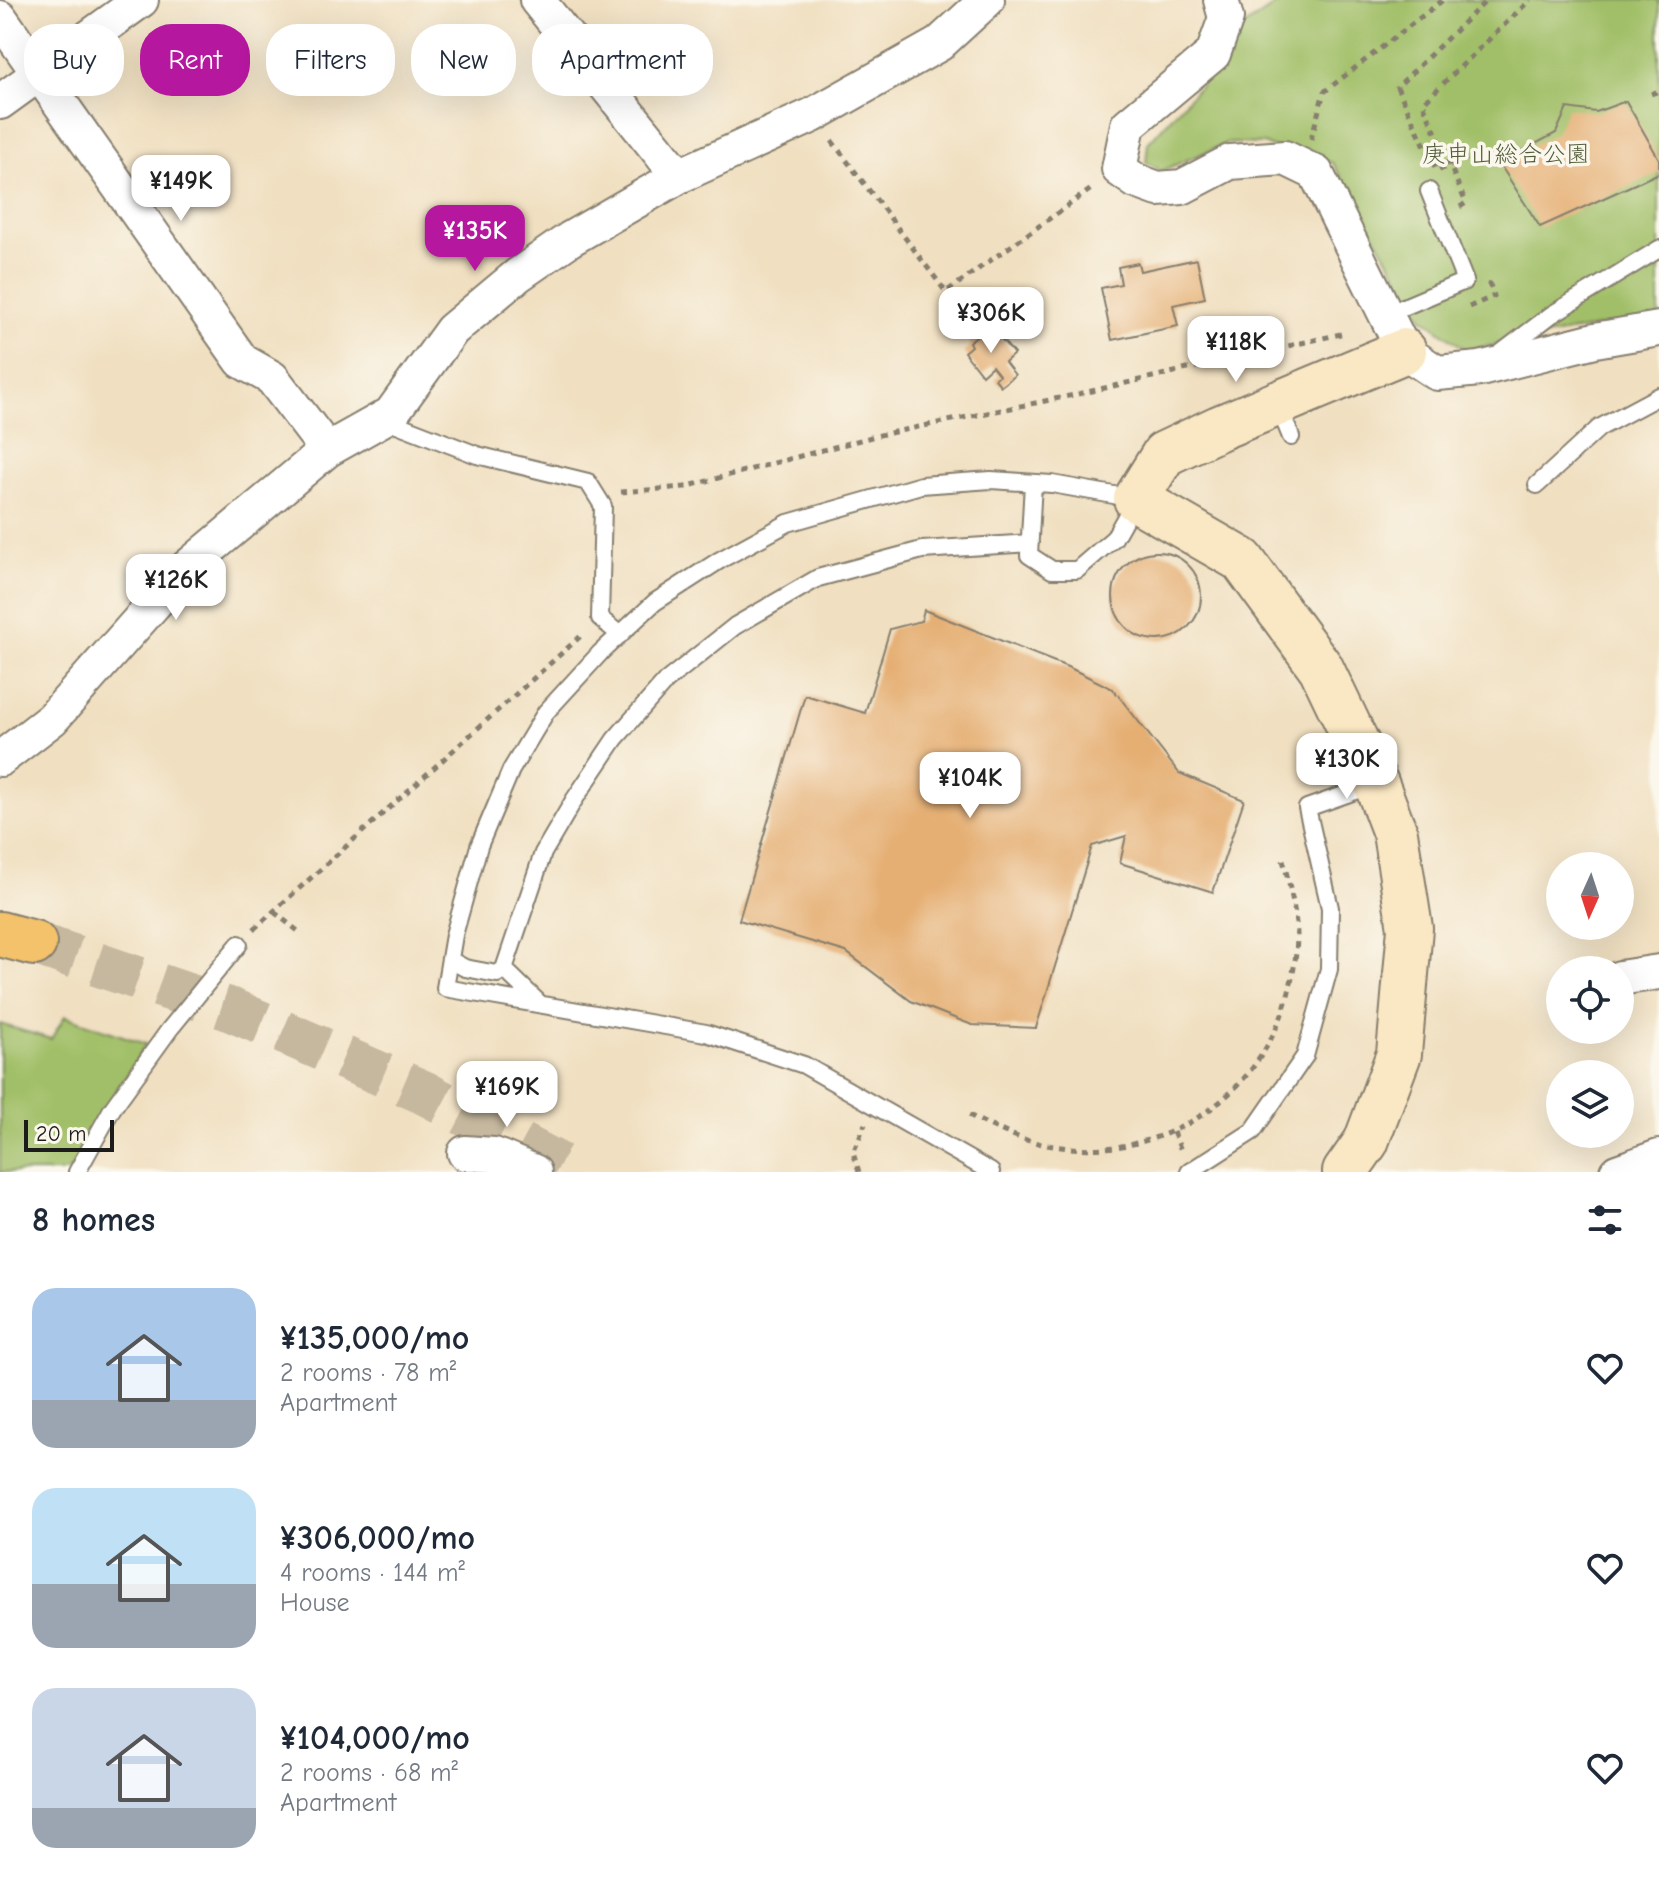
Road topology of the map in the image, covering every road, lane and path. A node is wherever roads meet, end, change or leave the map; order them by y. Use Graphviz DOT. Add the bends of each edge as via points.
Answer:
graph roads {
  1 [pos="141,0"];
  2 [pos="537,0"];
  3 [pos="987,0"];
  4 [pos="1221,0"];
  5 [pos="1443,0"];
  6 [pos="1487,0"];
  7 [pos="1530,0"];
  8 [pos="0,18"];
  9 [pos="108,24"];
  10 [pos="24,52"];
  11 [pos="24,85"];
  12 [pos="1659,91"];
  13 [pos="1651,94"];
  14 [pos="55,96"];
  15 [pos="0,102"];
  16 [pos="1423,103"];
  17 [pos="813,115"];
  18 [pos="1478,154"];
  19 [pos="1304,167"];
  20 [pos="1119,169"];
  21 [pos="679,176"];
  22 [pos="1429,191"];
  23 [pos="1659,249"];
  24 [pos="1659,329"];
  25 [pos="1396,333"];
  26 [pos="1480,369"];
  27 [pos="1659,396"];
  28 [pos="383,418"];
  29 [pos="327,450"];
  30 [pos="1033,483"];
  31 [pos="1537,485"];
  32 [pos="596,494"];
  33 [pos="1136,499"];
  34 [pos="1030,543"];
  35 [pos="600,618"];
  36 [pos="620,635"];
  37 [pos="0,759"];
  38 [pos="1376,783"];
  39 [pos="1282,856"];
  40 [pos="274,912"];
  41 [pos="298,931"];
  42 [pos="239,944"];
  43 [pos="450,960"];
  44 [pos="504,969"];
  45 [pos="1659,972"];
  46 [pos="1634,976"];
  47 [pos="540,1004"];
  48 [pos="969,1115"];
  49 [pos="465,1153"];
  50 [pos="1659,1157"];
  51 [pos="77,1172"];
  52 [pos="534,1172"];
  53 [pos="991,1172"];
  54 [pos="1189,1172"];
  55 [pos="1345,1172"];
  56 [pos="1617,1172"];
  1 -- 9 [label="street"];
  2 -- 21 [label="street"];
  3 -- 17 [label="street" via="939,44"];
  4 -- 20 [label="street" via="1226,18 1213,54 1128,125"];
  5 -- 19 [label="path" via="1324,92"];
  6 -- 18 [label="path" via="1397,87 1437,171"];
  7 -- 16 [label="path"];
  8 -- 10 [label="street"];
  11 -- 15 [label="street"];
  12 -- 13 [label="path"];
  14 -- 29 [label="street" via="242,361 272,378"];
  17 -- 20 [label="path" via="946,292"];
  17 -- 21 [label="street"];
  19 -- 20 [label="street" via="1285,158 1230,162 1182,187 1158,189"];
  19 -- 25 [label="street" via="1316,173"];
  21 -- 28 [label="street" via="518,275 452,330"];
  22 -- 25 [label="lane" via="1465,281"];
  23 -- 26 [label="lane" via="1551,315"];
  24 -- 26 [label="street"];
  25 -- 26 [label="street" via="1437,373"];
  25 -- 32 [label="path" via="1359,330 875,436 685,487"];
  25 -- 33 [label="street" via="1284,420 1164,454"];
  27 -- 31 [label="lane" via="1599,428"];
  28 -- 29 [label="street"];
  28 -- 32 [label="lane" via="477,455 588,482"];
  29 -- 37 [label="street" via="184,570 52,719"];
  30 -- 33 [label="lane"];
  30 -- 34 [label="lane"];
  30 -- 36 [label="lane" via="921,485 788,523 655,602"];
  32 -- 35 [label="lane" via="603,506"];
  33 -- 34 [label="lane" via="1114,538 1077,570 1052,570 1029,555"];
  33 -- 38 [label="street" via="1242,560 1321,668"];
  34 -- 44 [label="lane" via="922,550 818,578 735,626 666,681 615,739 543,853"];
  35 -- 36 [label="lane"];
  35 -- 40 [label="path"];
  36 -- 43 [label="lane" via="546,712 511,770 479,846"];
  38 -- 54 [label="lane" via="1307,808 1330,908 1329,969 1305,1056 1253,1131"];
  38 -- 55 [label="street" via="1395,833 1410,928 1399,1054 1366,1142"];
  39 -- 48 [label="path" via="1297,938 1282,1016 1267,1050 1212,1108 1173,1132 1106,1148 1060,1147 996,1129"];
  40 -- 41 [label="path"];
  40 -- 42 [label="path"];
  42 -- 51 [label="lane" via="112,1109"];
  43 -- 44 [label="lane" via="497,974"];
  43 -- 47 [label="lane" via="445,988"];
  44 -- 47 [label="lane"];
  45 -- 46 [label="street"];
  47 -- 53 [label="lane" via="706,1033 804,1065"];
  49 -- 52 [label="street" via="494,1155"];
  50 -- 56 [label="street"];
}
